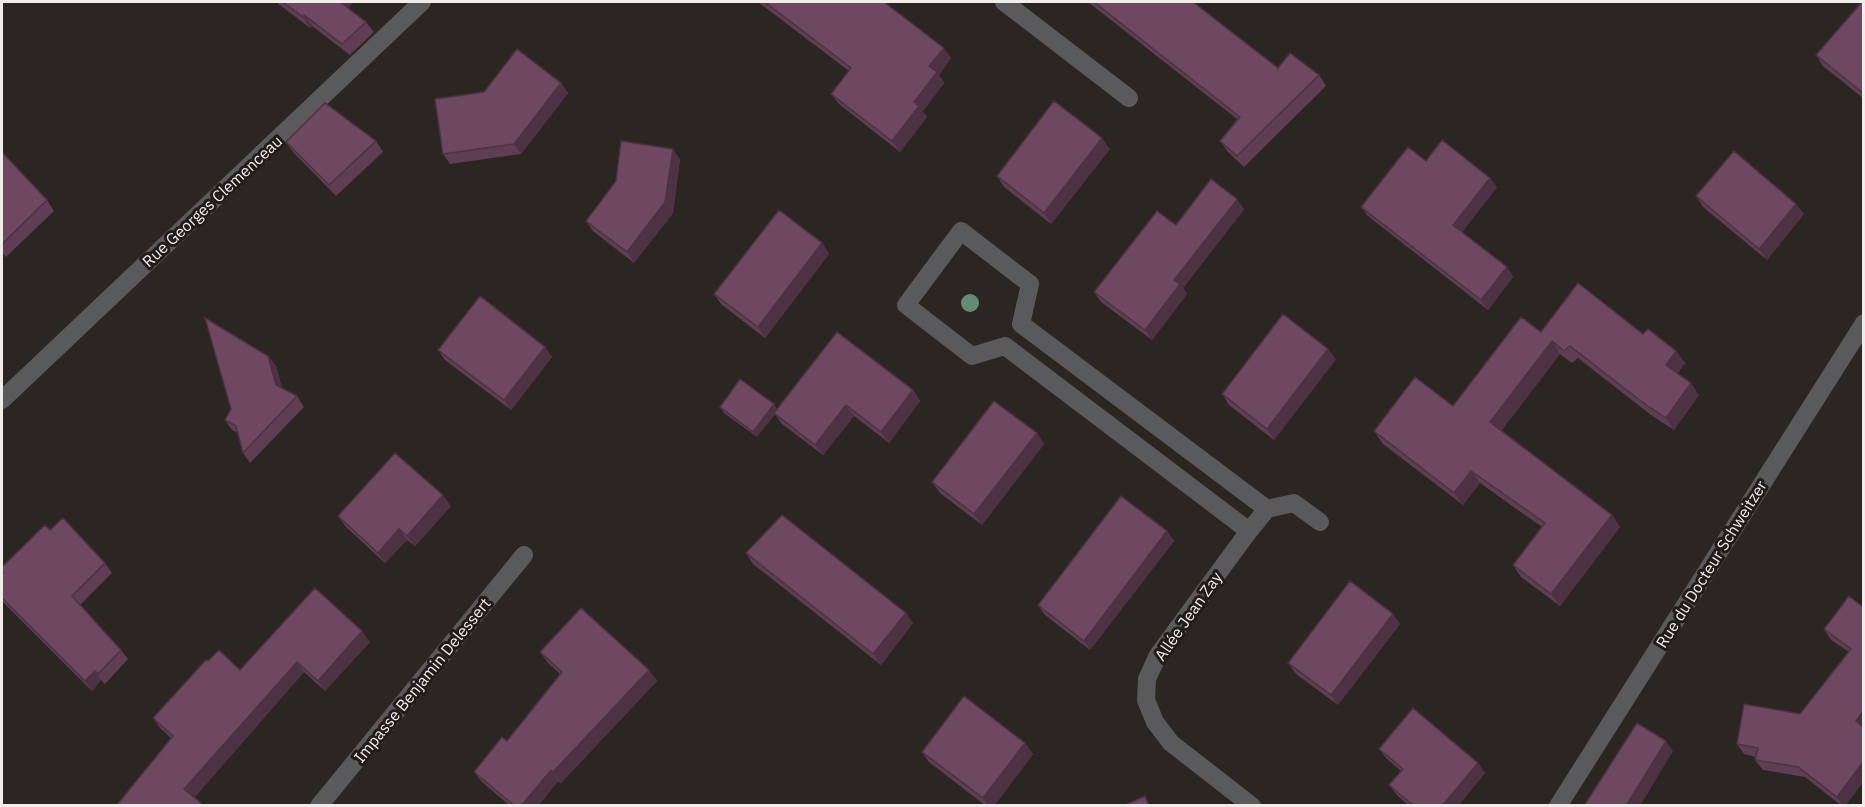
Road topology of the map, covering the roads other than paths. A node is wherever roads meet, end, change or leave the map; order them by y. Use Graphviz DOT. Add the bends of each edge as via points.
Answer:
graph roads {
  1 [pos="422,2"];
  2 [pos="1004,2"];
  3 [pos="1129,98"];
  4 [pos="1863,323"];
  5 [pos="1021,324"];
  6 [pos="1005,346"];
  7 [pos="2,400"];
  8 [pos="1146,418"];
  9 [pos="1130,441"];
  10 [pos="1267,509"];
  11 [pos="1320,522"];
  12 [pos="1249,531"];
  13 [pos="524,555"];
  14 [pos="319,806"];
  15 [pos="1252,806"];
  16 [pos="1558,806"];
  1 -- 7 [label="street, Rue Georges Clemenceau"];
  2 -- 3 [label="street"];
  4 -- 16 [label="street, Rue du Docteur Schweitzer"];
  5 -- 6 [label="street"];
  5 -- 6 [label="street" via="1030,284 961,231 906,306 972,356"];
  5 -- 8 [label="street"];
  6 -- 9 [label="street"];
  8 -- 9 [label="street"];
  8 -- 10 [label="street"];
  9 -- 12 [label="street"];
  10 -- 11 [label="street" via="1294,503"];
  10 -- 12 [label="street, Allée Jean Zay"];
  12 -- 15 [label="street, Allée Jean Zay" via="1158,655 1147,680 1146,700 1155,722 1171,743"];
  13 -- 14 [label="street, Impasse Benjamin Delessert"];
}
